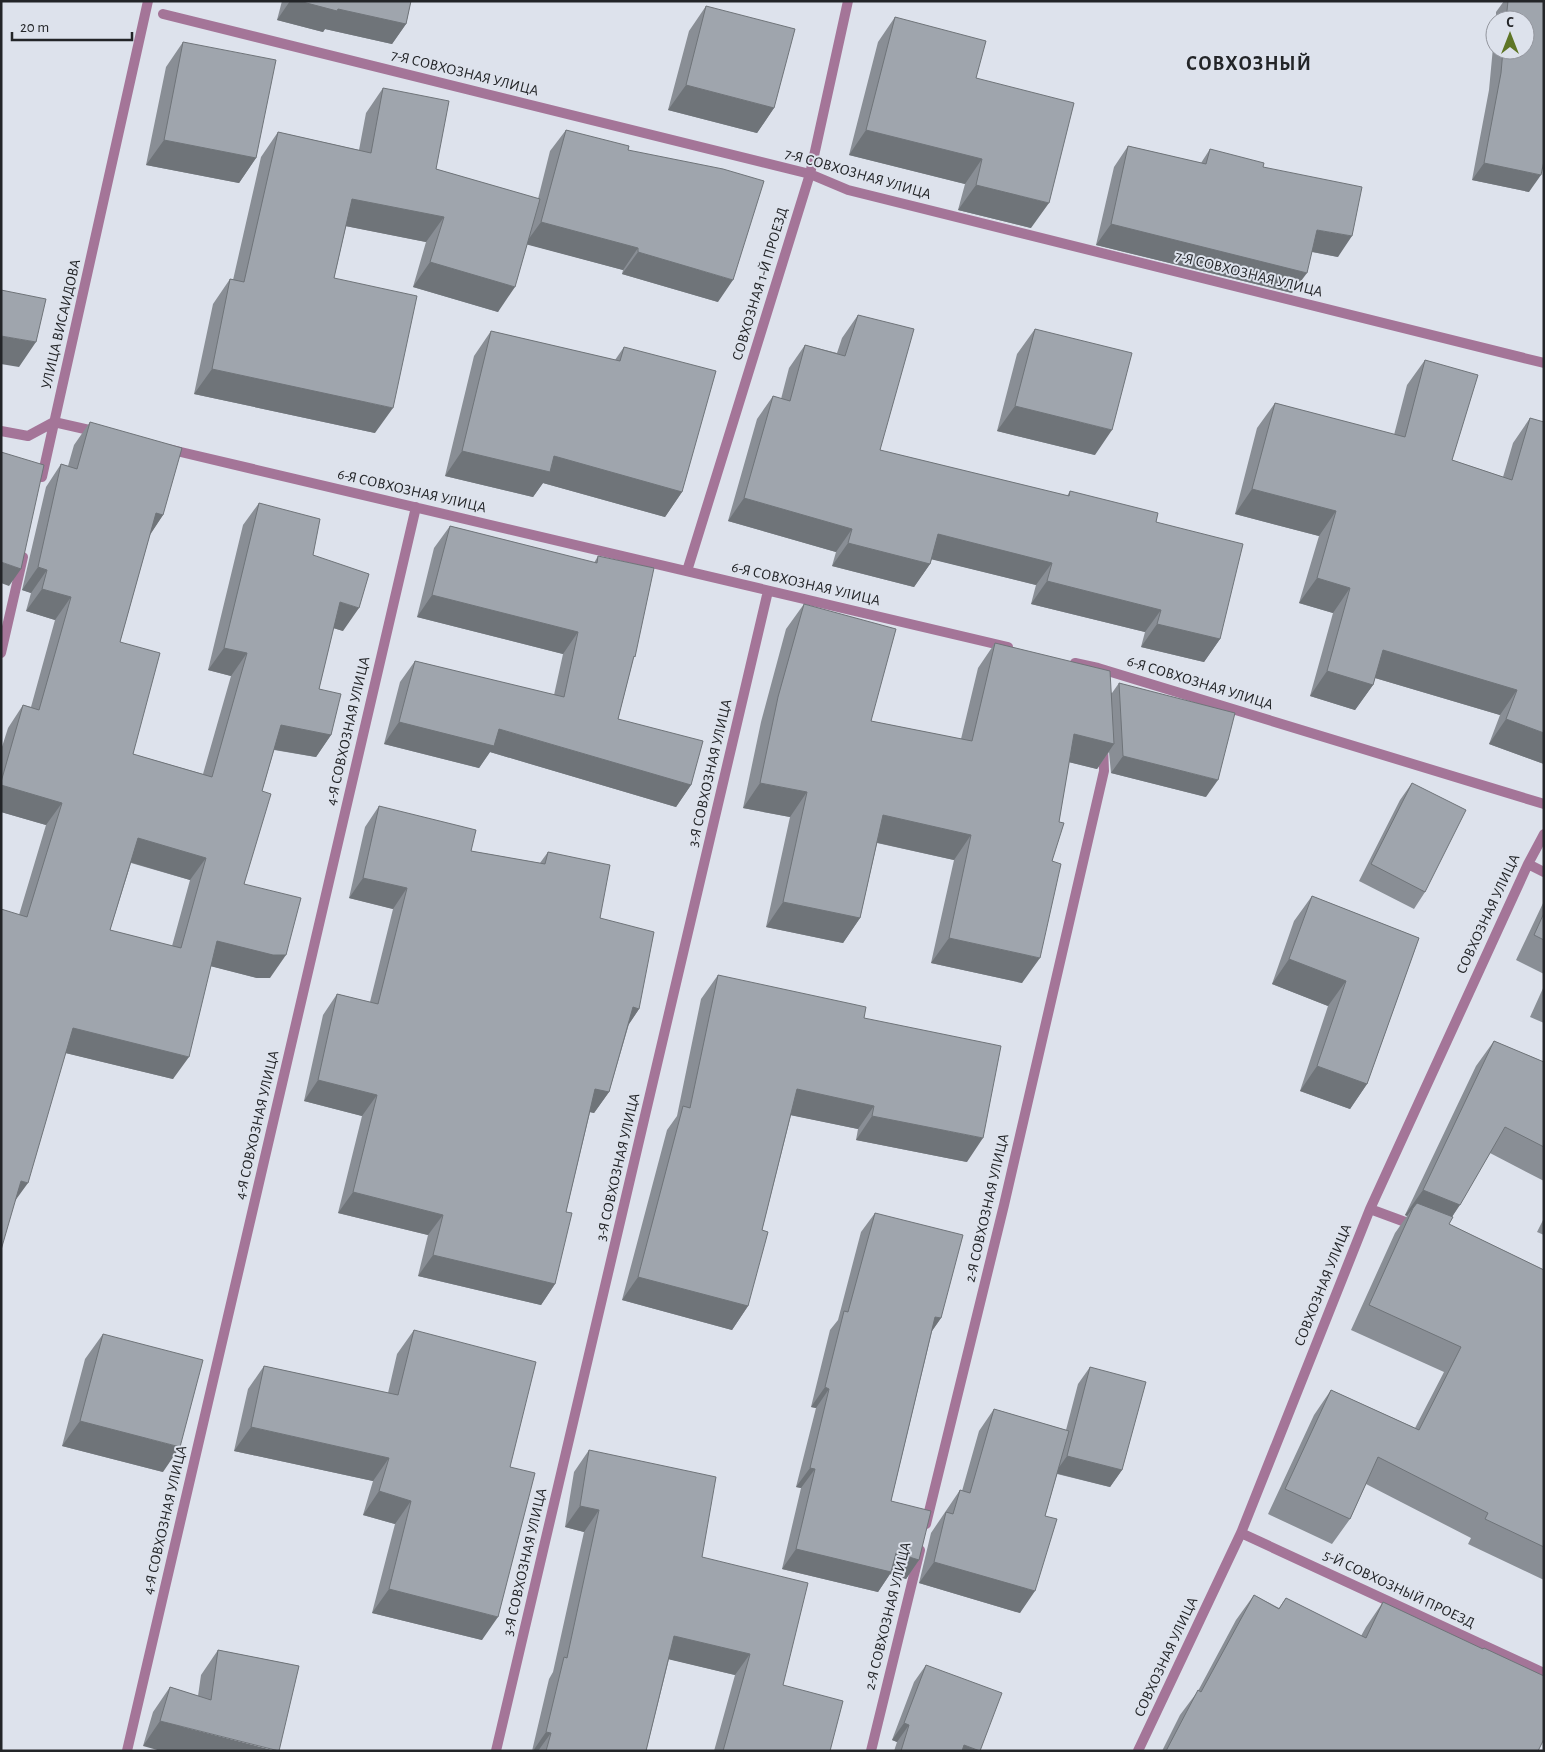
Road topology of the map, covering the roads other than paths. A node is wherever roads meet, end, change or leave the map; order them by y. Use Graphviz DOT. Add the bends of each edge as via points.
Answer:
graph roads {
  1 [pos="148,1"];
  2 [pos="848,1"];
  3 [pos="163,14"];
  4 [pos="810,174"];
  5 [pos="1544,362"];
  6 [pos="54,422"];
  7 [pos="1,431"];
  8 [pos="111,435"];
  9 [pos="159,446"];
  10 [pos="39,489"];
  11 [pos="416,507"];
  12 [pos="26,547"];
  13 [pos="687,571"];
  14 [pos="768,591"];
  15 [pos="1021,650"];
  16 [pos="1,653"];
  17 [pos="1069,661"];
  18 [pos="1102,734"];
  19 [pos="1544,804"];
  20 [pos="1544,834"];
  21 [pos="1528,864"];
  22 [pos="1544,872"];
  23 [pos="1370,1209"];
  24 [pos="1425,1230"];
  25 [pos="1241,1533"];
  26 [pos="1544,1674"];
  27 [pos="127,1751"];
  28 [pos="496,1751"];
  29 [pos="871,1751"];
  30 [pos="1138,1751"];
  1 -- 6 [label="street, УЛИЦА ВИСАИДОВА"];
  2 -- 4 [label="street, СОВХОЗНАЯ 1-Й ПРОЕЗД"];
  3 -- 4 [label="street, 7-Я СОВХОЗНАЯ УЛИЦА"];
  4 -- 5 [label="street, 7-Я СОВХОЗНАЯ УЛИЦА" via="848,190"];
  4 -- 13 [label="street, СОВХОЗНАЯ 1-Й ПРОЕЗД"];
  6 -- 7 [label="street" via="28,436"];
  6 -- 8 [label="street"];
  6 -- 10 [label="street, УЛИЦА ВИСАИДОВА"];
  9 -- 11 [label="street, 6-Я СОВХОЗНАЯ УЛИЦА"];
  11 -- 13 [label="street, 6-Я СОВХОЗНАЯ УЛИЦА"];
  11 -- 27 [label="street, 4-Я СОВХОЗНАЯ УЛИЦА"];
  12 -- 16 [label="street"];
  13 -- 14 [label="street, 6-Я СОВХОЗНАЯ УЛИЦА"];
  14 -- 15 [label="street, 6-Я СОВХОЗНАЯ УЛИЦА"];
  14 -- 28 [label="street, 3-Я СОВХОЗНАЯ УЛИЦА"];
  17 -- 19 [label="street, 6-Я СОВХОЗНАЯ УЛИЦА" via="1099,673"];
  18 -- 29 [label="street, 2-Я СОВХОЗНАЯ УЛИЦА" via="1102,780 1004,1204"];
  20 -- 21 [label="street, СОВХОЗНАЯ УЛИЦА"];
  21 -- 22 [label="street"];
  21 -- 23 [label="street, СОВХОЗНАЯ УЛИЦА"];
  23 -- 24 [label="street"];
  23 -- 25 [label="street, СОВХОЗНАЯ УЛИЦА"];
  25 -- 26 [label="street, 5-Й СОВХОЗНЫЙ ПРОЕЗД"];
  25 -- 30 [label="street, СОВХОЗНАЯ УЛИЦА"];
}
